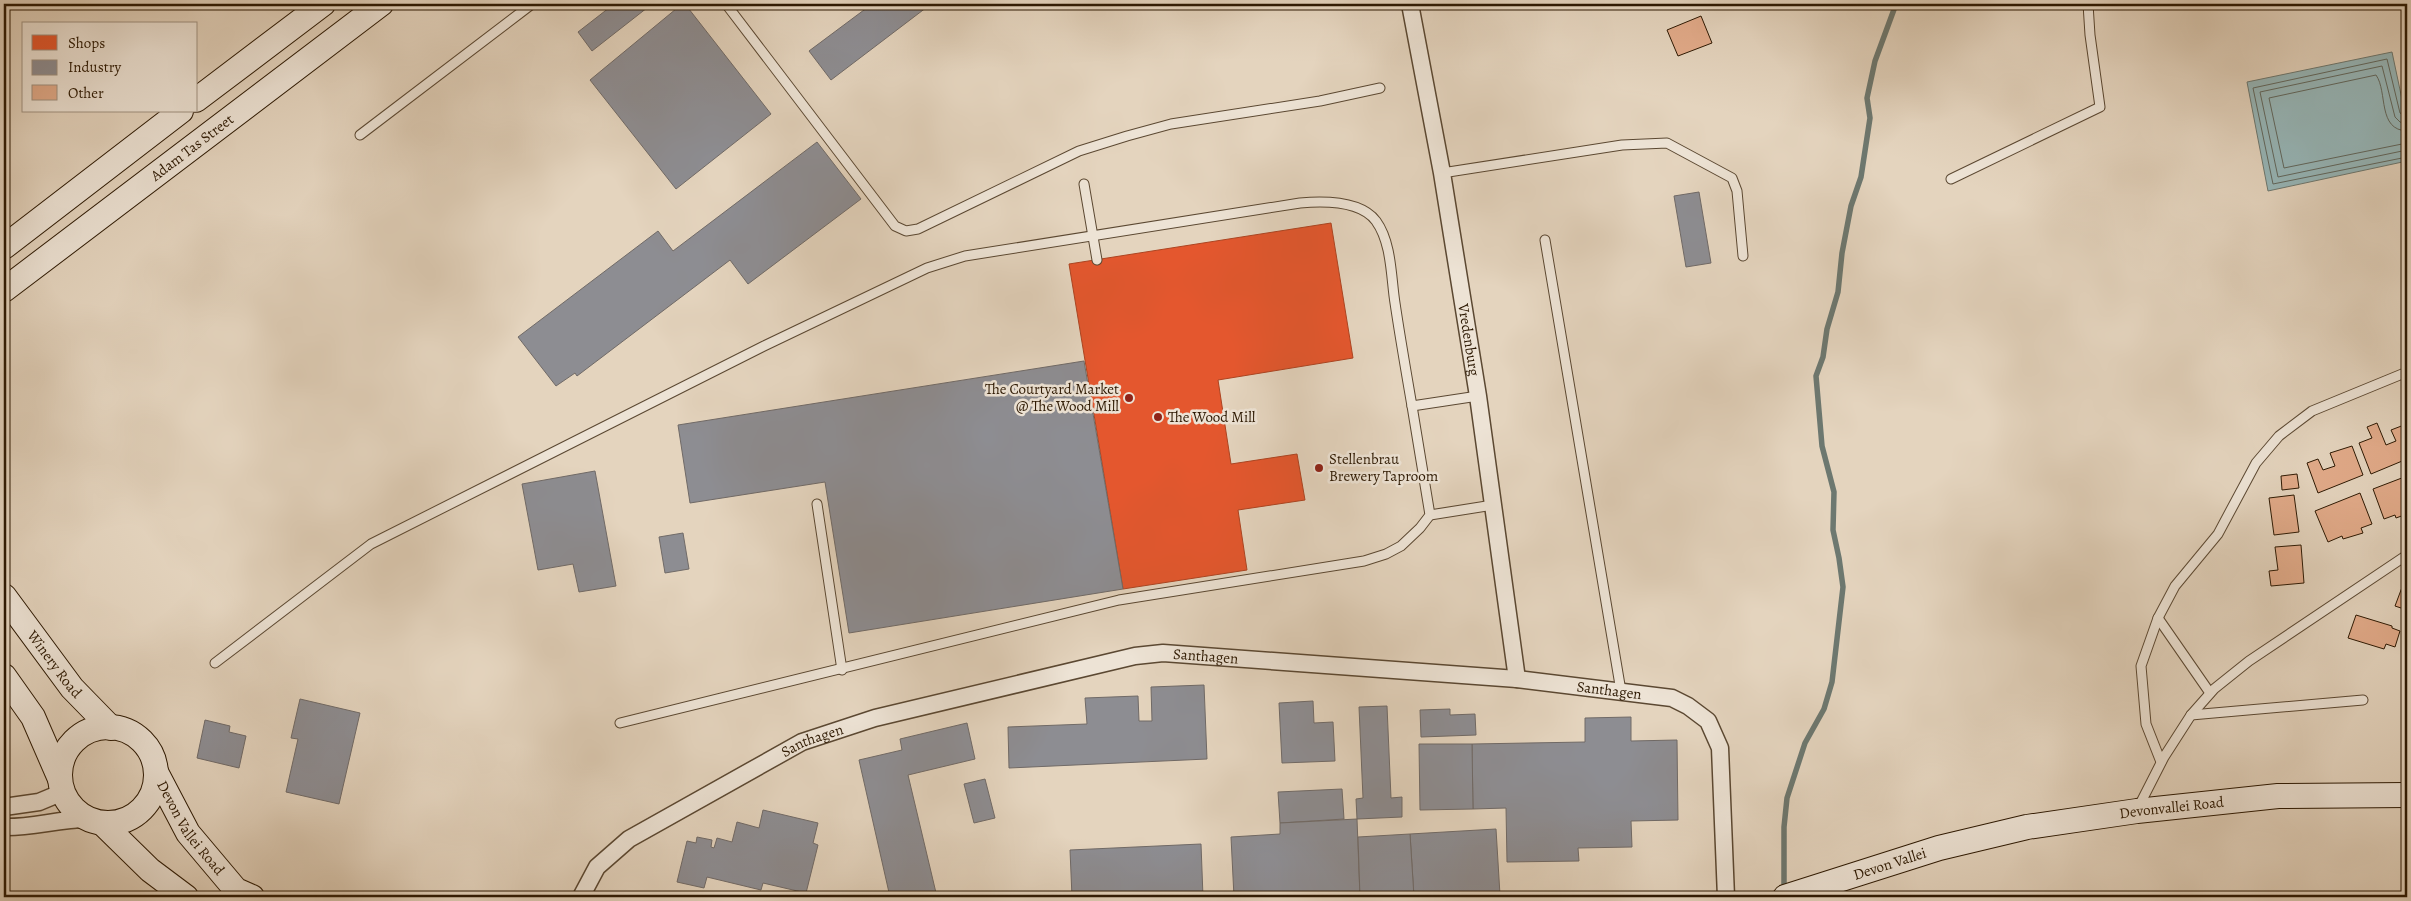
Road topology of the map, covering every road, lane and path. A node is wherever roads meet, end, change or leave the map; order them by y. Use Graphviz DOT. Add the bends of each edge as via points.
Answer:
graph roads {
  1 [pos="323,4"];
  2 [pos="381,4"];
  3 [pos="532,4"];
  4 [pos="726,4"];
  5 [pos="1410,4"];
  6 [pos="2088,4"];
  7 [pos="1380,88"];
  8 [pos="198,98"];
  9 [pos="181,112"];
  10 [pos="360,135"];
  11 [pos="1442,172"];
  12 [pos="1951,179"];
  13 [pos="1084,184"];
  14 [pos="1092,236"];
  15 [pos="1545,240"];
  16 [pos="4,247"];
  17 [pos="1743,256"];
  18 [pos="1097,260"];
  19 [pos="4,290"];
  20 [pos="2407,372"];
  21 [pos="1478,396"];
  22 [pos="1412,406"];
  23 [pos="817,504"];
  24 [pos="1493,505"];
  25 [pos="1430,515"];
  26 [pos="2407,555"];
  27 [pos="1149,586"];
  28 [pos="4,596"];
  29 [pos="1151,596"];
  30 [pos="2158,618"];
  31 [pos="215,663"];
  32 [pos="842,670"];
  33 [pos="4,676"];
  34 [pos="1516,679"];
  35 [pos="1621,691"];
  36 [pos="2210,693"];
  37 [pos="2363,700"];
  38 [pos="2191,715"];
  39 [pos="620,723"];
  40 [pos="111,728"];
  41 [pos="2161,762"];
  42 [pos="156,772"];
  43 [pos="62,786"];
  44 [pos="2407,795"];
  45 [pos="4,807"];
  46 [pos="2137,811"];
  47 [pos="94,821"];
  48 [pos="4,826"];
  49 [pos="1939,848"];
  50 [pos="240,895"];
  51 [pos="186,897"];
  52 [pos="581,897"];
  53 [pos="1726,897"];
  54 [pos="1785,897"];
  1 -- 8 [label="street"];
  2 -- 19 [label="street, Adam Tas Street"];
  3 -- 10 [label="lane"];
  4 -- 7 [label="lane" via="895,226 906,231 918,229 1088,148 1171,124 1320,101"];
  5 -- 11 [label="street, Vredenburg"];
  6 -- 12 [label="lane" via="2100,107"];
  9 -- 16 [label="street"];
  11 -- 17 [label="lane" via="1622,145 1667,142 1732,178 1737,191"];
  11 -- 21 [label="street, Vredenburg"];
  13 -- 14 [label="lane"];
  14 -- 18 [label="lane"];
  14 -- 22 [label="lane" via="1312,202 1346,205 1368,214 1375,221 1386,246"];
  14 -- 31 [label="lane" via="965,256 937,264 764,346 371,544"];
  15 -- 35 [label="lane"];
  20 -- 30 [label="lane" via="2312,410 2279,436 2256,463 2218,534 2175,586"];
  21 -- 22 [label="lane"];
  21 -- 24 [label="street, Vredenburg"];
  22 -- 25 [label="lane"];
  23 -- 32 [label="lane"];
  24 -- 25 [label="lane"];
  24 -- 34 [label="street, Vredenburg"];
  25 -- 29 [label="lane" via="1401,546 1386,554 1331,568"];
  26 -- 36 [label="lane" via="2249,661"];
  27 -- 29 [label="lane"];
  28 -- 40 [label="street, Winery Road" via="72,688"];
  29 -- 32 [label="lane" via="1119,600 1026,622"];
  30 -- 36 [label="lane"];
  30 -- 41 [label="lane" via="2141,666 2141,678 2146,724"];
  32 -- 39 [label="lane"];
  33 -- 43 [label="street" via="34,717"];
  34 -- 35 [label="street, Santhagen"];
  34 -- 52 [label="street, Santhagen" via="1194,654 1135,656 875,718 802,742 629,839 596,867"];
  35 -- 53 [label="street, Santhagen" via="1672,698 1708,720 1715,732 1720,748"];
  36 -- 38 [label="lane"];
  37 -- 38 [label="lane"];
  38 -- 41 [label="lane"];
  40 -- 42 [label="street" via="128,732 142,741 152,756"];
  40 -- 43 [label="street" via="94,729 80,736 68,748 62,763"];
  41 -- 46 [label="lane"];
  42 -- 47 [label="street" via="154,789 146,804 134,815 119,822"];
  42 -- 50 [label="street, Devon Vallei Road" via="188,833"];
  43 -- 45 [label="street" via="39,802"];
  43 -- 47 [label="street" via="72,807"];
  44 -- 46 [label="street, Devonvallei Road" via="2278,796"];
  46 -- 49 [label="street, Devonvallei Road" via="2027,827"];
  47 -- 48 [label="street" via="62,819 18,827"];
  47 -- 51 [label="street"];
  49 -- 54 [label="street, Devon Vallei"];
}
